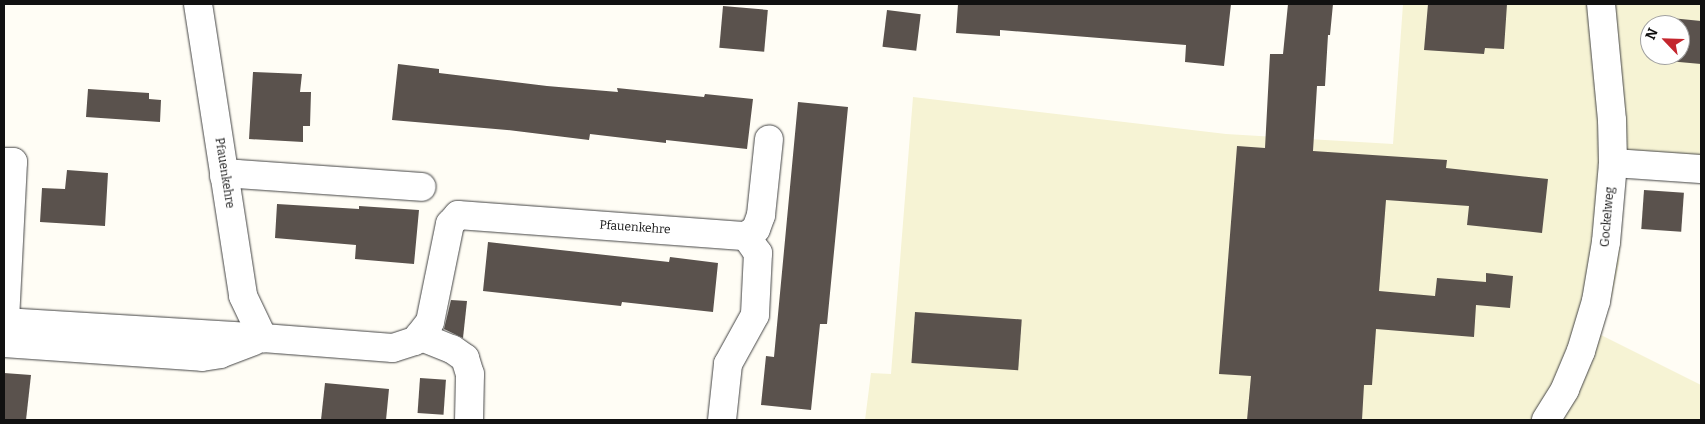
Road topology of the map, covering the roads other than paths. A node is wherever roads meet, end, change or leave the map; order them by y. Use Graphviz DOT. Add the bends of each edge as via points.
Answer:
graph roads {
  1 [pos="198,4"];
  2 [pos="1601,4"];
  3 [pos="769,139"];
  4 [pos="4,162"];
  5 [pos="1613,162"];
  6 [pos="1701,169"];
  7 [pos="224,176"];
  8 [pos="422,187"];
  9 [pos="746,236"];
  10 [pos="4,329"];
  11 [pos="419,336"];
  12 [pos="263,338"];
  13 [pos="469,420"];
  14 [pos="722,420"];
  15 [pos="1546,420"];
  1 -- 7 [label="street, Pfauenkehre"];
  2 -- 5 [label="street, Gockelweg"];
  3 -- 9 [label="street" via="761,215 756,229"];
  4 -- 10 [label="street" via="13,162"];
  5 -- 6 [label="street"];
  5 -- 15 [label="street, Gockelweg" via="1606,242 1596,301 1581,352 1565,389"];
  7 -- 8 [label="street" via="237,174"];
  7 -- 12 [label="street, Pfauenkehre" via="243,296"];
  9 -- 11 [label="street, Pfauenkehre" via="458,215 450,224 430,322"];
  9 -- 14 [label="street" via="758,253 755,315 728,364"];
  10 -- 12 [label="street"];
  11 -- 12 [label="street" via="415,341 393,348"];
  11 -- 13 [label="street" via="466,358 470,374"];
}
